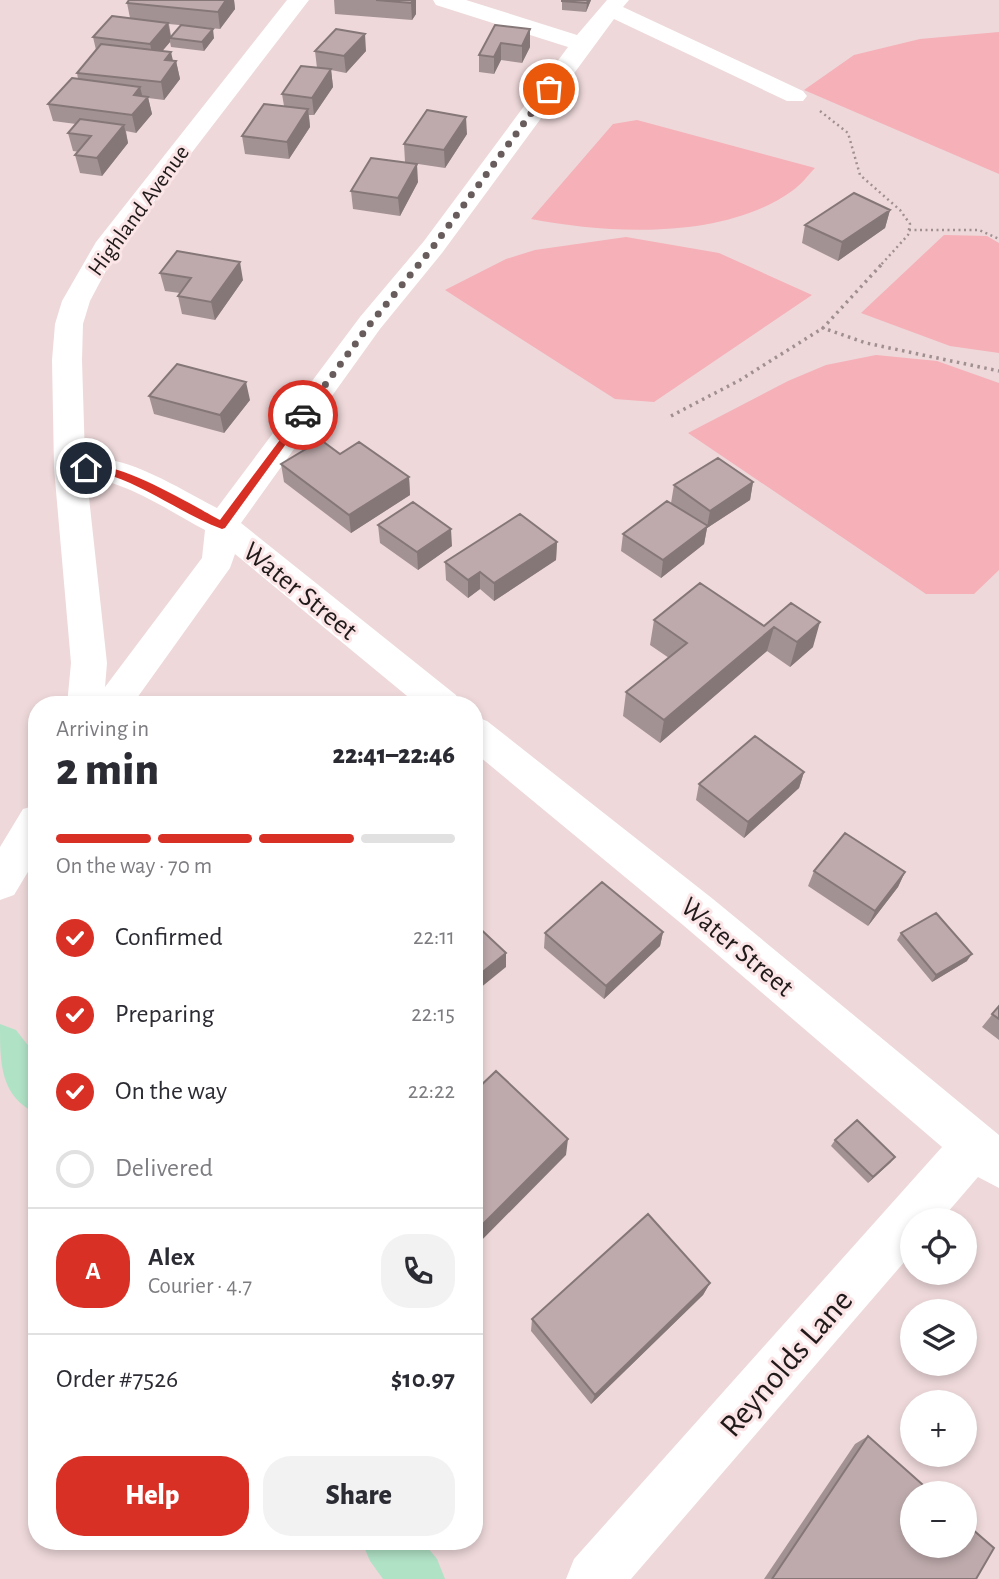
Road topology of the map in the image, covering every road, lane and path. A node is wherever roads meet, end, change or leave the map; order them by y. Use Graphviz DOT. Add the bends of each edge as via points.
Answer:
graph roads {
  1 [pos="298,0"];
  2 [pos="444,0"];
  3 [pos="614,4"];
  4 [pos="582,44"];
  5 [pos="795,96"];
  6 [pos="909,230"];
  7 [pos="999,239"];
  8 [pos="823,328"];
  9 [pos="999,371"];
  10 [pos="671,416"];
  11 [pos="70,468"];
  12 [pos="222,525"];
  13 [pos="86,696"];
  14 [pos="119,696"];
  15 [pos="432,696"];
  16 [pos="483,738"];
  17 [pos="28,836"];
  18 [pos="0,883"];
  19 [pos="0,1045"];
  20 [pos="28,1081"];
  21 [pos="987,1155"];
  22 [pos="395,1550"];
  23 [pos="418,1579"];
  24 [pos="594,1579"];
  1 -- 11 [label="street, Highland Avenue" via="105,248 89,276 69,324"];
  2 -- 4 [label="street"];
  3 -- 4 [label="street"];
  3 -- 5 [label="street"];
  4 -- 12 [label="street"];
  5 -- 6 [label="path" via="848,133 853,164 861,177 906,216"];
  6 -- 7 [label="path" via="979,230"];
  6 -- 8 [label="path"];
  8 -- 9 [label="path" via="853,339"];
  8 -- 10 [label="path"];
  11 -- 12 [label="street, Water Street" via="102,468 136,480"];
  11 -- 13 [label="street, Highland Avenue" via="89,663"];
  12 -- 14 [label="street" via="218,560"];
  12 -- 15 [label="street, Water Street"];
  16 -- 21 [label="street, Water Street"];
  17 -- 18 [label="street"];
  19 -- 20 [label="main road"];
  21 -- 24 [label="street, Reynolds Lane"];
  22 -- 23 [label="main road"];
}
